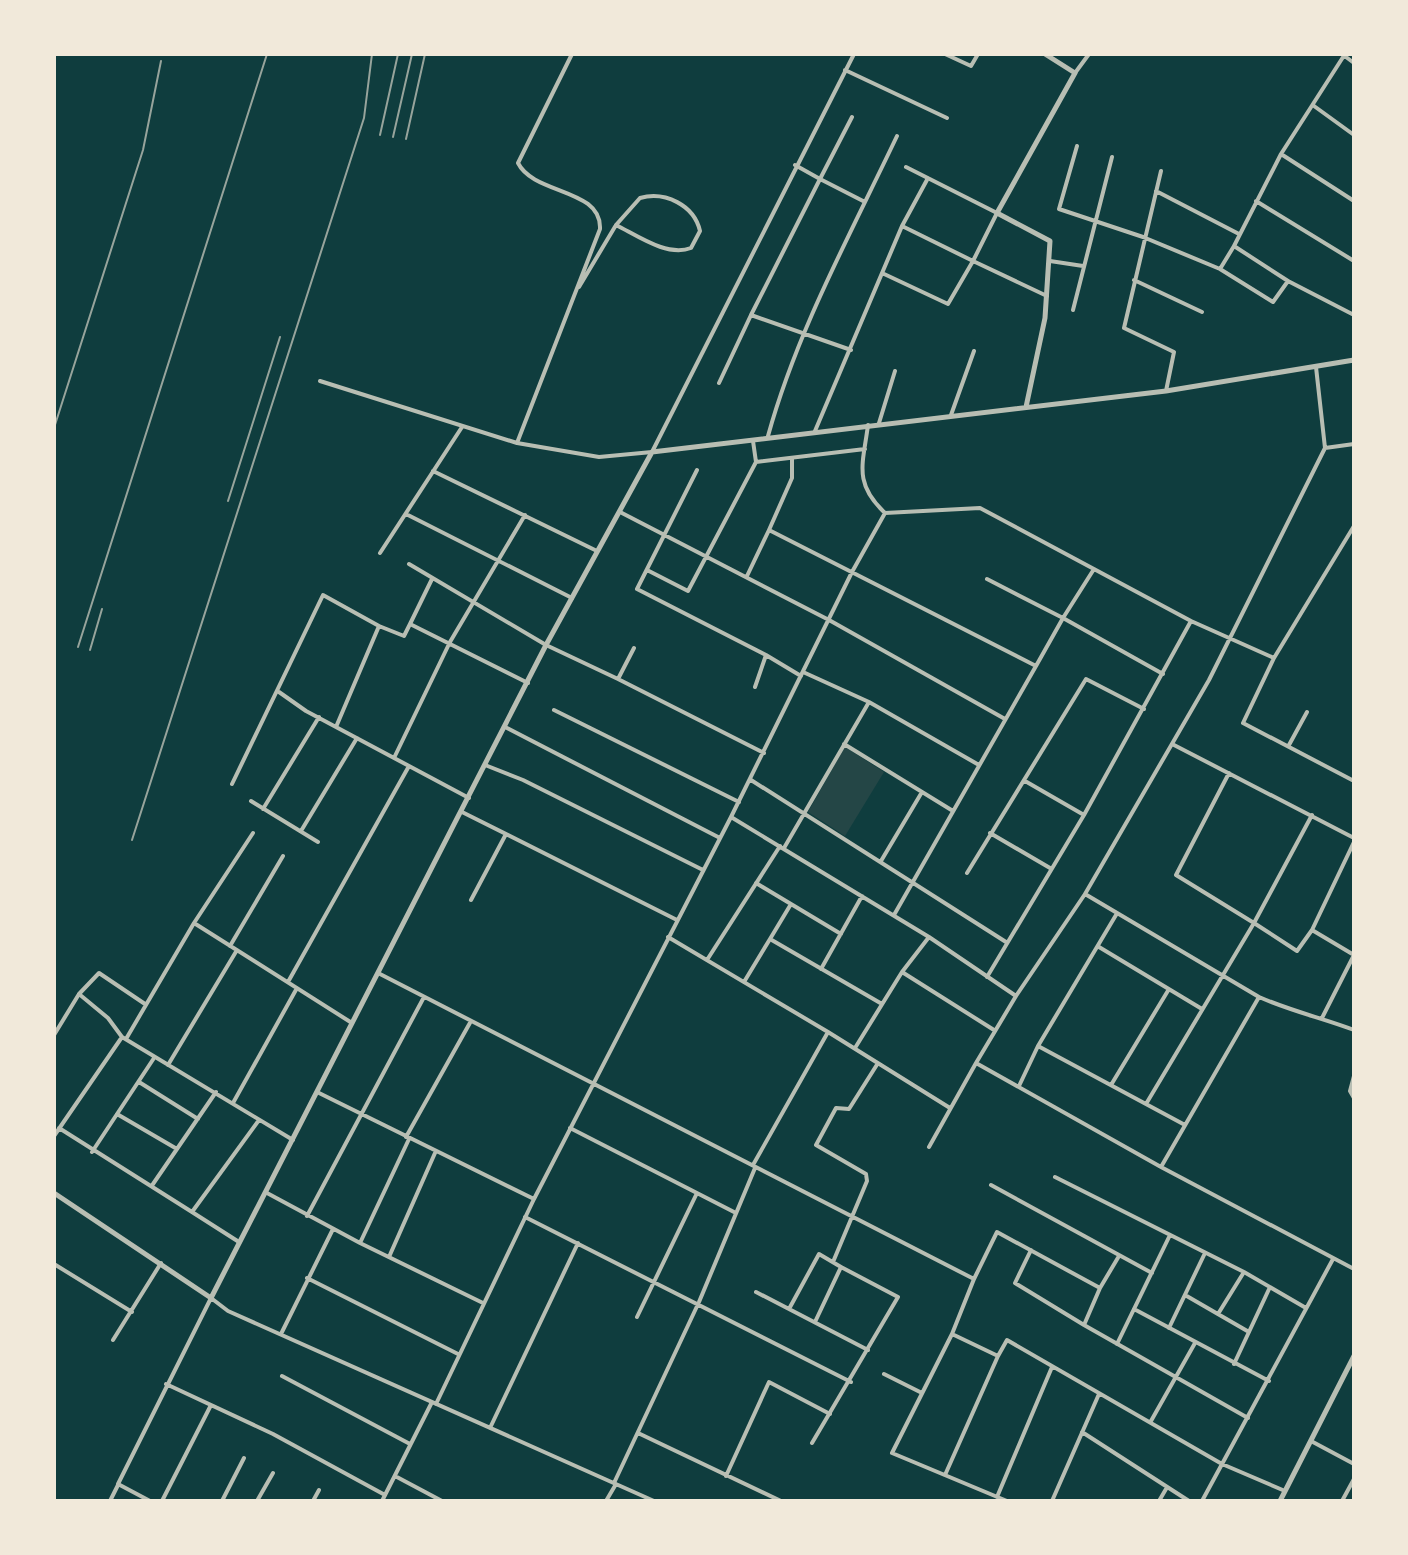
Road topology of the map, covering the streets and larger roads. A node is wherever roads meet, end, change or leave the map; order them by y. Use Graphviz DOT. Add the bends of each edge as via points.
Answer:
graph roads {
  1 [pos="572,54"];
  2 [pos="854,54"];
  3 [pos="945,54"];
  4 [pos="978,54"];
  5 [pos="1045,54"];
  6 [pos="1089,54"];
  7 [pos="1344,55"];
  8 [pos="1354,63"];
  9 [pos="845,70"];
  10 [pos="1075,73"];
  11 [pos="1314,106"];
  12 [pos="852,117"];
  13 [pos="947,118"];
  14 [pos="1354,135"];
  15 [pos="897,136"];
  16 [pos="1077,146"];
  17 [pos="1281,154"];
  18 [pos="1112,157"];
  19 [pos="795,165"];
  20 [pos="906,167"];
  21 [pos="1161,171"];
  22 [pos="928,178"];
  23 [pos="820,179"];
  24 [pos="1156,191"];
  25 [pos="1256,201"];
  26 [pos="1354,201"];
  27 [pos="865,202"];
  28 [pos="997,213"];
  29 [pos="1094,222"];
  30 [pos="616,225"];
  31 [pos="902,226"];
  32 [pos="1240,235"];
  33 [pos="1143,237"];
  34 [pos="1234,246"];
  35 [pos="973,261"];
  36 [pos="1050,261"];
  37 [pos="1354,261"];
  38 [pos="1083,266"];
  39 [pos="1220,269"];
  40 [pos="882,273"];
  41 [pos="1134,280"];
  42 [pos="1288,281"];
  43 [pos="578,289"];
  44 [pos="1047,296"];
  45 [pos="1073,310"];
  46 [pos="1202,312"];
  47 [pos="751,315"];
  48 [pos="1354,315"];
  49 [pos="802,333"];
  50 [pos="851,350"];
  51 [pos="974,351"];
  52 [pos="1353,358"];
  53 [pos="1316,367"];
  54 [pos="895,371"];
  55 [pos="320,381"];
  56 [pos="719,383"];
  57 [pos="1166,391"];
  58 [pos="1026,407"];
  59 [pos="951,415"];
  60 [pos="879,423"];
  61 [pos="868,424"];
  62 [pos="462,427"];
  63 [pos="815,431"];
  64 [pos="768,436"];
  65 [pos="753,438"];
  66 [pos="517,443"];
  67 [pos="1354,444"];
  68 [pos="1325,448"];
  69 [pos="865,449"];
  70 [pos="652,452"];
  71 [pos="792,459"];
  72 [pos="756,462"];
  73 [pos="697,470"];
  74 [pos="433,471"];
  75 [pos="619,511"];
  76 [pos="885,513"];
  77 [pos="406,514"];
  78 [pos="525,515"];
  79 [pos="1354,526"];
  80 [pos="769,530"];
  81 [pos="666,535"];
  82 [pos="597,551"];
  83 [pos="380,553"];
  84 [pos="705,555"];
  85 [pos="499,560"];
  86 [pos="409,564"];
  87 [pos="1094,569"];
  88 [pos="647,570"];
  89 [pos="852,572"];
  90 [pos="747,576"];
  91 [pos="432,579"];
  92 [pos="987,579"];
  93 [pos="572,598"];
  94 [pos="474,602"];
  95 [pos="1063,618"];
  96 [pos="829,620"];
  97 [pos="1191,621"];
  98 [pos="410,624"];
  99 [pos="379,626"];
  100 [pos="1231,638"];
  101 [pos="450,642"];
  102 [pos="546,645"];
  103 [pos="634,648"];
  104 [pos="766,655"];
  105 [pos="1274,658"];
  106 [pos="1036,666"];
  107 [pos="802,674"];
  108 [pos="1164,674"];
  109 [pos="618,679"];
  110 [pos="528,683"];
  111 [pos="755,687"];
  112 [pos="278,692"];
  113 [pos="869,702"];
  114 [pos="1144,709"];
  115 [pos="554,710"];
  116 [pos="1307,712"];
  117 [pos="319,717"];
  118 [pos="1005,719"];
  119 [pos="336,727"];
  120 [pos="505,727"];
  121 [pos="357,738"];
  122 [pos="844,744"];
  123 [pos="1174,745"];
  124 [pos="1289,746"];
  125 [pos="764,753"];
  126 [pos="394,758"];
  127 [pos="485,765"];
  128 [pos="979,765"];
  129 [pos="409,766"];
  130 [pos="1229,773"];
  131 [pos="750,780"];
  132 [pos="1025,781"];
  133 [pos="1354,781"];
  134 [pos="232,784"];
  135 [pos="922,792"];
  136 [pos="469,798"];
  137 [pos="251,801"];
  138 [pos="739,802"];
  139 [pos="263,809"];
  140 [pos="953,811"];
  141 [pos="462,812"];
  142 [pos="805,812"];
  143 [pos="1084,815"];
  144 [pos="1312,815"];
  145 [pos="731,817"];
  146 [pos="301,831"];
  147 [pos="253,833"];
  148 [pos="990,833"];
  149 [pos="506,834"];
  150 [pos="720,838"];
  151 [pos="1354,840"];
  152 [pos="318,842"];
  153 [pos="782,847"];
  154 [pos="283,856"];
  155 [pos="881,861"];
  156 [pos="1050,868"];
  157 [pos="703,870"];
  158 [pos="967,873"];
  159 [pos="912,881"];
  160 [pos="756,883"];
  161 [pos="1085,894"];
  162 [pos="862,896"];
  163 [pos="471,900"];
  164 [pos="791,904"];
  165 [pos="894,915"];
  166 [pos="1116,915"];
  167 [pos="677,920"];
  168 [pos="194,923"];
  169 [pos="1254,923"];
  170 [pos="1312,930"];
  171 [pos="841,934"];
  172 [pos="668,937"];
  173 [pos="929,937"];
  174 [pos="770,939"];
  175 [pos="1006,942"];
  176 [pos="230,946"];
  177 [pos="1099,947"];
  178 [pos="237,950"];
  179 [pos="707,960"];
  180 [pos="821,969"];
  181 [pos="902,972"];
  182 [pos="380,974"];
  183 [pos="1222,974"];
  184 [pos="987,977"];
  185 [pos="288,982"];
  186 [pos="744,982"];
  187 [pos="297,988"];
  188 [pos="1169,989"];
  189 [pos="79,994"];
  190 [pos="1016,996"];
  191 [pos="424,997"];
  192 [pos="1259,997"];
  193 [pos="145,1004"];
  194 [pos="882,1004"];
  195 [pos="1202,1009"];
  196 [pos="1322,1018"];
  197 [pos="471,1021"];
  198 [pos="354,1024"];
  199 [pos="994,1030"];
  200 [pos="1354,1030"];
  201 [pos="828,1032"];
  202 [pos="54,1035"];
  203 [pos="124,1038"];
  204 [pos="1038,1046"];
  205 [pos="855,1048"];
  206 [pos="154,1058"];
  207 [pos="878,1063"];
  208 [pos="976,1063"];
  209 [pos="167,1066"];
  210 [pos="1354,1076"];
  211 [pos="138,1082"];
  212 [pos="593,1084"];
  213 [pos="1111,1085"];
  214 [pos="1019,1086"];
  215 [pos="216,1092"];
  216 [pos="317,1092"];
  217 [pos="1354,1098"];
  218 [pos="233,1103"];
  219 [pos="1146,1104"];
  220 [pos="950,1108"];
  221 [pos="117,1113"];
  222 [pos="361,1114"];
  223 [pos="198,1119"];
  224 [pos="259,1120"];
  225 [pos="1185,1125"];
  226 [pos="59,1128"];
  227 [pos="570,1128"];
  228 [pos="54,1136"];
  229 [pos="408,1138"];
  230 [pos="294,1141"];
  231 [pos="929,1147"];
  232 [pos="177,1149"];
  233 [pos="92,1152"];
  234 [pos="435,1153"];
  235 [pos="754,1166"];
  236 [pos="1161,1167"];
  237 [pos="1055,1177"];
  238 [pos="153,1184"];
  239 [pos="991,1185"];
  240 [pos="54,1193"];
  241 [pos="267,1193"];
  242 [pos="697,1193"];
  243 [pos="534,1199"];
  244 [pos="192,1212"];
  245 [pos="734,1212"];
  246 [pos="307,1216"];
  247 [pos="525,1217"];
  248 [pos="851,1217"];
  249 [pos="333,1229"];
  250 [pos="1170,1235"];
  251 [pos="360,1243"];
  252 [pos="578,1243"];
  253 [pos="241,1244"];
  254 [pos="1031,1250"];
  255 [pos="1205,1253"];
  256 [pos="1119,1256"];
  257 [pos="388,1258"];
  258 [pos="1333,1259"];
  259 [pos="833,1262"];
  260 [pos="161,1263"];
  261 [pos="54,1264"];
  262 [pos="841,1267"];
  263 [pos="1354,1269"];
  264 [pos="1244,1272"];
  265 [pos="1152,1273"];
  266 [pos="307,1278"];
  267 [pos="974,1279"];
  268 [pos="656,1281"];
  269 [pos="1270,1287"];
  270 [pos="1100,1288"];
  271 [pos="756,1292"];
  272 [pos="1185,1295"];
  273 [pos="211,1298"];
  274 [pos="699,1302"];
  275 [pos="483,1303"];
  276 [pos="1306,1308"];
  277 [pos="789,1309"];
  278 [pos="1134,1309"];
  279 [pos="132,1312"];
  280 [pos="1217,1314"];
  281 [pos="637,1317"];
  282 [pos="815,1322"];
  283 [pos="1084,1325"];
  284 [pos="1169,1328"];
  285 [pos="1249,1332"];
  286 [pos="952,1334"];
  287 [pos="281,1335"];
  288 [pos="113,1340"];
  289 [pos="1195,1343"];
  290 [pos="1117,1344"];
  291 [pos="868,1350"];
  292 [pos="458,1354"];
  293 [pos="998,1356"];
  294 [pos="1354,1356"];
  295 [pos="1234,1364"];
  296 [pos="1052,1367"];
  297 [pos="884,1374"];
  298 [pos="282,1376"];
  299 [pos="1176,1377"];
  300 [pos="1269,1381"];
  301 [pos="851,1382"];
  302 [pos="166,1384"];
  303 [pos="922,1393"];
  304 [pos="1099,1394"];
  305 [pos="434,1403"];
  306 [pos="211,1405"];
  307 [pos="830,1414"];
  308 [pos="1248,1418"];
  309 [pos="1151,1422"];
  310 [pos="490,1428"];
  311 [pos="1082,1432"];
  312 [pos="638,1433"];
  313 [pos="1311,1441"];
  314 [pos="812,1443"];
  315 [pos="410,1444"];
  316 [pos="244,1458"];
  317 [pos="1222,1464"];
  318 [pos="1354,1464"];
  319 [pos="273,1473"];
  320 [pos="945,1475"];
  321 [pos="395,1476"];
  322 [pos="726,1476"];
  323 [pos="1354,1479"];
  324 [pos="118,1484"];
  325 [pos="615,1484"];
  326 [pos="1166,1489"];
  327 [pos="319,1490"];
  328 [pos="1285,1491"];
  329 [pos="997,1497"];
  330 [pos="383,1498"];
  331 [pos="110,1501"];
  332 [pos="150,1501"];
  333 [pos="162,1501"];
  334 [pos="222,1501"];
  335 [pos="257,1501"];
  336 [pos="313,1501"];
  337 [pos="442,1501"];
  338 [pos="606,1501"];
  339 [pos="654,1501"];
  340 [pos="781,1501"];
  341 [pos="1007,1501"];
  342 [pos="1052,1501"];
  343 [pos="1159,1501"];
  344 [pos="1189,1501"];
  345 [pos="1202,1501"];
  346 [pos="1280,1501"];
  347 [pos="1342,1501"];
  1 -- 43 [label="street" via="518,163 541,182 598,211 600,229"];
  2 -- 9 [label="street"];
  3 -- 4 [label="street" via="971,66"];
  5 -- 10 [label="street"];
  6 -- 10 [label="street"];
  7 -- 8 [label="street"];
  7 -- 11 [label="street"];
  9 -- 13 [label="street"];
  9 -- 19 [label="street"];
  10 -- 28 [label="street"];
  11 -- 14 [label="street"];
  11 -- 17 [label="street"];
  12 -- 23 [label="street"];
  15 -- 27 [label="street"];
  16 -- 29 [label="street" via="1059,209"];
  17 -- 25 [label="street"];
  17 -- 26 [label="street"];
  18 -- 29 [label="street"];
  19 -- 23 [label="street"];
  19 -- 70 [label="street"];
  20 -- 22 [label="street"];
  21 -- 24 [label="street"];
  22 -- 28 [label="street"];
  22 -- 31 [label="street"];
  23 -- 27 [label="street"];
  23 -- 47 [label="street"];
  24 -- 32 [label="street"];
  24 -- 33 [label="street"];
  25 -- 32 [label="street"];
  25 -- 37 [label="street"];
  27 -- 49 [label="street"];
  28 -- 35 [label="street"];
  28 -- 36 [label="street" via="1050,241"];
  29 -- 33 [label="street"];
  29 -- 38 [label="street"];
  30 -- 30 [label="street" via="640,198 661,196 692,212 700,231 691,248 668,250"];
  30 -- 43 [label="street"];
  31 -- 35 [label="street"];
  31 -- 40 [label="street"];
  32 -- 34 [label="street"];
  33 -- 39 [label="street"];
  33 -- 41 [label="street"];
  34 -- 39 [label="street"];
  34 -- 42 [label="street"];
  35 -- 40 [label="street" via="948,304"];
  35 -- 44 [label="street"];
  36 -- 38 [label="street"];
  36 -- 44 [label="street"];
  38 -- 45 [label="street"];
  39 -- 42 [label="street" via="1273,302"];
  40 -- 50 [label="street"];
  41 -- 46 [label="street"];
  41 -- 57 [label="street" via="1124,328 1174,352"];
  42 -- 48 [label="street"];
  43 -- 66 [label="street"];
  44 -- 58 [label="street"];
  47 -- 49 [label="street"];
  47 -- 56 [label="street"];
  49 -- 50 [label="street"];
  49 -- 64 [label="street"];
  50 -- 63 [label="street"];
  51 -- 59 [label="street"];
  52 -- 53 [label="street"];
  53 -- 57 [label="street"];
  53 -- 68 [label="street"];
  54 -- 60 [label="street"];
  55 -- 62 [label="street"];
  57 -- 58 [label="street"];
  58 -- 59 [label="street"];
  59 -- 60 [label="street"];
  60 -- 61 [label="street"];
  61 -- 63 [label="street"];
  61 -- 69 [label="street"];
  62 -- 66 [label="street"];
  62 -- 74 [label="street"];
  63 -- 64 [label="street"];
  64 -- 65 [label="street"];
  65 -- 70 [label="street"];
  65 -- 72 [label="street"];
  66 -- 70 [label="street" via="599,457"];
  67 -- 68 [label="street"];
  68 -- 100 [label="street"];
  69 -- 71 [label="street"];
  69 -- 76 [label="street" via="861,479 869,498"];
  70 -- 75 [label="street"];
  71 -- 72 [label="street"];
  71 -- 80 [label="street" via="792,478"];
  72 -- 84 [label="street"];
  73 -- 81 [label="street"];
  74 -- 77 [label="street"];
  74 -- 78 [label="street"];
  75 -- 81 [label="street"];
  75 -- 82 [label="street"];
  76 -- 87 [label="street" via="980,508"];
  76 -- 89 [label="street"];
  77 -- 83 [label="street"];
  77 -- 85 [label="street"];
  78 -- 82 [label="street"];
  78 -- 85 [label="street"];
  79 -- 105 [label="street"];
  80 -- 89 [label="street"];
  80 -- 90 [label="street"];
  81 -- 84 [label="street"];
  81 -- 88 [label="street"];
  82 -- 93 [label="street"];
  84 -- 88 [label="street" via="688,591"];
  84 -- 90 [label="street"];
  85 -- 93 [label="street"];
  85 -- 94 [label="street"];
  86 -- 91 [label="street"];
  87 -- 95 [label="street"];
  87 -- 97 [label="street"];
  88 -- 104 [label="street" via="637,589"];
  89 -- 96 [label="street"];
  89 -- 106 [label="street"];
  90 -- 96 [label="street"];
  91 -- 94 [label="street"];
  91 -- 98 [label="street"];
  92 -- 95 [label="street"];
  93 -- 102 [label="street"];
  94 -- 101 [label="street"];
  94 -- 102 [label="street"];
  95 -- 106 [label="street"];
  95 -- 108 [label="street"];
  96 -- 107 [label="street"];
  96 -- 118 [label="street"];
  97 -- 100 [label="street"];
  97 -- 108 [label="street"];
  98 -- 99 [label="street" via="404,636"];
  98 -- 101 [label="street"];
  99 -- 112 [label="street" via="323,595"];
  99 -- 119 [label="street"];
  100 -- 105 [label="street"];
  100 -- 123 [label="street"];
  101 -- 110 [label="street"];
  101 -- 126 [label="street"];
  102 -- 109 [label="street"];
  102 -- 110 [label="street"];
  103 -- 109 [label="street"];
  104 -- 107 [label="street"];
  104 -- 111 [label="street"];
  105 -- 124 [label="street" via="1243,723"];
  106 -- 118 [label="street"];
  107 -- 113 [label="street"];
  107 -- 125 [label="street"];
  108 -- 114 [label="street"];
  109 -- 125 [label="street"];
  110 -- 120 [label="street"];
  112 -- 117 [label="street"];
  112 -- 134 [label="street"];
  113 -- 122 [label="street"];
  113 -- 128 [label="street"];
  114 -- 132 [label="street" via="1086,679"];
  114 -- 143 [label="street"];
  115 -- 138 [label="street"];
  116 -- 124 [label="street"];
  117 -- 119 [label="street"];
  117 -- 139 [label="street"];
  118 -- 128 [label="street"];
  119 -- 121 [label="street"];
  120 -- 127 [label="street"];
  120 -- 150 [label="street"];
  121 -- 126 [label="street"];
  121 -- 146 [label="street"];
  122 -- 135 [label="street"];
  122 -- 142 [label="street"];
  123 -- 130 [label="street"];
  123 -- 161 [label="street"];
  124 -- 133 [label="street"];
  125 -- 131 [label="street"];
  126 -- 129 [label="street"];
  127 -- 136 [label="street"];
  127 -- 157 [label="street"];
  128 -- 140 [label="street"];
  129 -- 136 [label="street"];
  129 -- 185 [label="street"];
  130 -- 144 [label="street"];
  130 -- 169 [label="street" via="1176,875"];
  131 -- 138 [label="street"];
  131 -- 142 [label="street"];
  132 -- 143 [label="street"];
  132 -- 148 [label="street"];
  135 -- 140 [label="street"];
  135 -- 155 [label="street"];
  136 -- 141 [label="street"];
  137 -- 139 [label="street"];
  138 -- 145 [label="street"];
  139 -- 146 [label="street"];
  140 -- 159 [label="street"];
  141 -- 149 [label="street"];
  141 -- 182 [label="street"];
  142 -- 153 [label="street"];
  142 -- 155 [label="street"];
  143 -- 156 [label="street"];
  144 -- 151 [label="street"];
  144 -- 169 [label="street"];
  145 -- 150 [label="street"];
  145 -- 153 [label="street"];
  146 -- 152 [label="street"];
  147 -- 168 [label="street"];
  148 -- 156 [label="street"];
  148 -- 158 [label="street"];
  149 -- 163 [label="street"];
  149 -- 167 [label="street"];
  150 -- 157 [label="street"];
  151 -- 170 [label="street"];
  153 -- 160 [label="street"];
  153 -- 162 [label="street"];
  154 -- 176 [label="street"];
  155 -- 159 [label="street"];
  156 -- 175 [label="street"];
  157 -- 167 [label="street"];
  159 -- 165 [label="street"];
  159 -- 175 [label="street"];
  160 -- 164 [label="street"];
  160 -- 179 [label="street"];
  161 -- 166 [label="street"];
  161 -- 190 [label="street"];
  162 -- 165 [label="street"];
  162 -- 171 [label="street"];
  164 -- 171 [label="street"];
  164 -- 174 [label="street"];
  165 -- 173 [label="street"];
  166 -- 177 [label="street"];
  166 -- 183 [label="street"];
  167 -- 172 [label="street"];
  168 -- 176 [label="street"];
  168 -- 193 [label="street"];
  169 -- 170 [label="street" via="1297,951"];
  169 -- 183 [label="street"];
  170 -- 196 [label="street" via="1354,955"];
  171 -- 180 [label="street"];
  172 -- 179 [label="street"];
  172 -- 212 [label="street"];
  173 -- 181 [label="street"];
  173 -- 184 [label="street"];
  174 -- 180 [label="street"];
  174 -- 186 [label="street"];
  175 -- 184 [label="street"];
  176 -- 178 [label="street"];
  177 -- 188 [label="street"];
  177 -- 204 [label="street"];
  178 -- 185 [label="street"];
  178 -- 209 [label="street"];
  179 -- 186 [label="street"];
  180 -- 194 [label="street"];
  181 -- 194 [label="street"];
  181 -- 199 [label="street"];
  182 -- 191 [label="street"];
  182 -- 198 [label="street"];
  183 -- 192 [label="street"];
  183 -- 195 [label="street"];
  184 -- 190 [label="street"];
  185 -- 187 [label="street"];
  186 -- 201 [label="street"];
  187 -- 198 [label="street"];
  187 -- 218 [label="street"];
  188 -- 195 [label="street"];
  188 -- 213 [label="street"];
  189 -- 193 [label="street" via="99,973"];
  189 -- 202 [label="street"];
  189 -- 203 [label="street"];
  190 -- 199 [label="street"];
  191 -- 197 [label="street"];
  191 -- 222 [label="street"];
  192 -- 196 [label="street" via="1296,1014"];
  192 -- 225 [label="street"];
  193 -- 203 [label="street"];
  194 -- 205 [label="street"];
  195 -- 219 [label="street"];
  196 -- 200 [label="street"];
  197 -- 212 [label="street"];
  197 -- 229 [label="street"];
  198 -- 216 [label="street"];
  199 -- 208 [label="street"];
  201 -- 205 [label="street"];
  201 -- 235 [label="street"];
  203 -- 206 [label="street"];
  203 -- 226 [label="street"];
  204 -- 213 [label="street"];
  204 -- 214 [label="street"];
  205 -- 207 [label="street"];
  206 -- 209 [label="street"];
  206 -- 211 [label="street"];
  207 -- 220 [label="street"];
  207 -- 248 [label="street" via="849,1109 836,1108 816,1145 866,1174"];
  208 -- 214 [label="street"];
  208 -- 220 [label="street"];
  209 -- 215 [label="street"];
  210 -- 217 [label="street"];
  211 -- 221 [label="street"];
  211 -- 223 [label="street"];
  212 -- 227 [label="street"];
  212 -- 235 [label="street"];
  213 -- 219 [label="street"];
  214 -- 236 [label="street"];
  215 -- 218 [label="street"];
  215 -- 223 [label="street"];
  216 -- 222 [label="street"];
  216 -- 230 [label="street"];
  218 -- 224 [label="street"];
  219 -- 225 [label="street"];
  220 -- 231 [label="street"];
  221 -- 232 [label="street"];
  221 -- 233 [label="street"];
  222 -- 229 [label="street"];
  222 -- 246 [label="street"];
  223 -- 232 [label="street"];
  224 -- 230 [label="street"];
  224 -- 244 [label="street"];
  225 -- 236 [label="street"];
  226 -- 228 [label="street"];
  226 -- 233 [label="street"];
  227 -- 242 [label="street"];
  227 -- 243 [label="street"];
  229 -- 234 [label="street"];
  229 -- 251 [label="street"];
  230 -- 241 [label="street"];
  232 -- 238 [label="street"];
  233 -- 238 [label="street"];
  234 -- 243 [label="street"];
  234 -- 257 [label="street"];
  235 -- 245 [label="street"];
  235 -- 248 [label="street"];
  236 -- 258 [label="street"];
  237 -- 250 [label="street"];
  238 -- 244 [label="street"];
  239 -- 256 [label="street"];
  240 -- 260 [label="street"];
  241 -- 246 [label="street"];
  241 -- 253 [label="street"];
  242 -- 245 [label="street"];
  242 -- 268 [label="street"];
  243 -- 247 [label="street"];
  244 -- 253 [label="street"];
  245 -- 274 [label="street"];
  246 -- 249 [label="street"];
  247 -- 252 [label="street"];
  247 -- 275 [label="street"];
  248 -- 259 [label="street"];
  248 -- 267 [label="street"];
  249 -- 251 [label="street"];
  249 -- 266 [label="street"];
  250 -- 255 [label="street"];
  250 -- 265 [label="street"];
  251 -- 257 [label="street"];
  252 -- 268 [label="street"];
  252 -- 310 [label="street"];
  253 -- 273 [label="street"];
  254 -- 267 [label="street" via="997,1232"];
  254 -- 270 [label="street"];
  254 -- 283 [label="street" via="1015,1283"];
  255 -- 264 [label="street"];
  255 -- 272 [label="street"];
  256 -- 265 [label="street"];
  256 -- 270 [label="street"];
  257 -- 275 [label="street"];
  258 -- 263 [label="street"];
  258 -- 276 [label="street"];
  259 -- 262 [label="street"];
  259 -- 277 [label="street" via="819,1254"];
  260 -- 273 [label="street"];
  260 -- 279 [label="street"];
  261 -- 279 [label="street"];
  262 -- 282 [label="street"];
  262 -- 291 [label="street" via="898,1297"];
  264 -- 269 [label="street"];
  264 -- 280 [label="street"];
  265 -- 278 [label="street"];
  266 -- 287 [label="street"];
  266 -- 292 [label="street"];
  267 -- 286 [label="street"];
  268 -- 274 [label="street"];
  268 -- 281 [label="street"];
  269 -- 276 [label="street"];
  269 -- 285 [label="street"];
  270 -- 283 [label="street"];
  271 -- 277 [label="street"];
  272 -- 280 [label="street"];
  272 -- 284 [label="street"];
  273 -- 287 [label="street"];
  273 -- 302 [label="street"];
  274 -- 301 [label="street"];
  274 -- 312 [label="street"];
  275 -- 292 [label="street"];
  276 -- 300 [label="street"];
  277 -- 282 [label="street"];
  278 -- 284 [label="street"];
  278 -- 290 [label="street"];
  279 -- 288 [label="street"];
  280 -- 285 [label="street"];
  282 -- 291 [label="street"];
  283 -- 290 [label="street"];
  284 -- 289 [label="street"];
  285 -- 295 [label="street"];
  286 -- 293 [label="street"];
  286 -- 303 [label="street"];
  287 -- 305 [label="street"];
  289 -- 295 [label="street"];
  289 -- 299 [label="street"];
  290 -- 299 [label="street"];
  291 -- 301 [label="street"];
  292 -- 305 [label="street"];
  293 -- 296 [label="street" via="1007,1340"];
  293 -- 320 [label="street"];
  294 -- 313 [label="street"];
  295 -- 300 [label="street"];
  296 -- 304 [label="street"];
  296 -- 329 [label="street"];
  297 -- 303 [label="street"];
  298 -- 315 [label="street"];
  299 -- 308 [label="street"];
  299 -- 309 [label="street"];
  300 -- 308 [label="street"];
  301 -- 307 [label="street"];
  302 -- 306 [label="street"];
  302 -- 324 [label="street"];
  303 -- 320 [label="street" via="892,1453"];
  304 -- 309 [label="street"];
  304 -- 311 [label="street"];
  305 -- 310 [label="street"];
  305 -- 315 [label="street"];
  306 -- 330 [label="street"];
  306 -- 333 [label="street"];
  307 -- 314 [label="street"];
  307 -- 322 [label="street" via="769,1382"];
  308 -- 317 [label="street"];
  309 -- 317 [label="street"];
  310 -- 325 [label="street"];
  311 -- 326 [label="street"];
  311 -- 342 [label="street"];
  312 -- 322 [label="street"];
  312 -- 325 [label="street"];
  313 -- 318 [label="street"];
  313 -- 328 [label="street"];
  315 -- 321 [label="street"];
  316 -- 334 [label="street"];
  317 -- 328 [label="street"];
  317 -- 345 [label="street"];
  319 -- 335 [label="street"];
  320 -- 329 [label="street"];
  321 -- 330 [label="street"];
  321 -- 337 [label="street"];
  322 -- 340 [label="street"];
  323 -- 347 [label="street"];
  324 -- 331 [label="street"];
  324 -- 332 [label="street"];
  325 -- 338 [label="street"];
  325 -- 339 [label="street"];
  326 -- 343 [label="street"];
  326 -- 344 [label="street"];
  327 -- 336 [label="street"];
  328 -- 346 [label="street"];
  329 -- 341 [label="street"];
}
